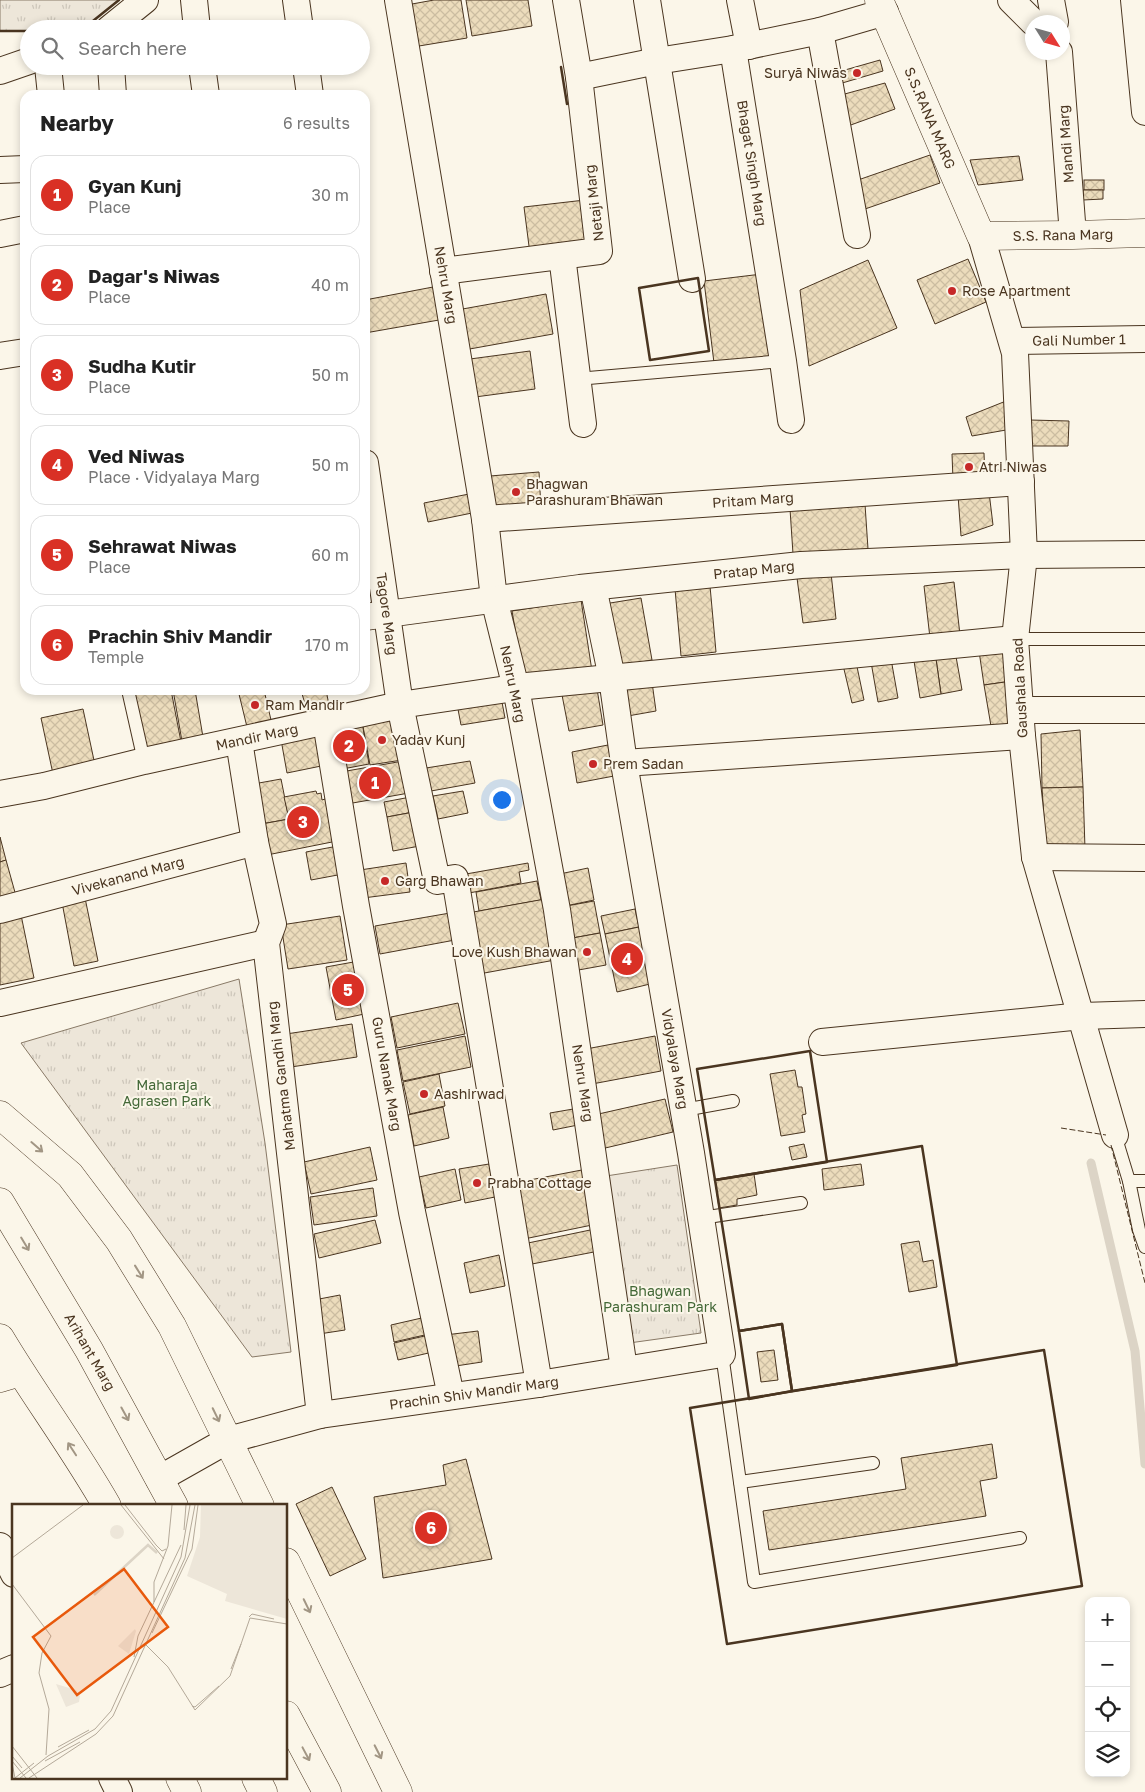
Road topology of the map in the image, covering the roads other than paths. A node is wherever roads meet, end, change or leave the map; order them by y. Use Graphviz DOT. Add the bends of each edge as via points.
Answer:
graph roads {
  1 [pos="145,0"];
  2 [pos="194,0"];
  3 [pos="398,0"];
  4 [pos="566,0"];
  5 [pos="647,0"];
  6 [pos="740,0"];
  7 [pos="1011,0"];
  8 [pos="1051,0"];
  9 [pos="1134,0"];
  10 [pos="882,6"];
  11 [pos="1026,15"];
  12 [pos="1054,15"];
  13 [pos="120,20"];
  14 [pos="196,20"];
  15 [pos="820,31"];
  16 [pos="741,47"];
  17 [pos="1060,60"];
  18 [pos="657,61"];
  19 [pos="20,64"];
  20 [pos="0,71"];
  21 [pos="49,75"];
  22 [pos="112,75"];
  23 [pos="203,75"];
  24 [pos="307,75"];
  25 [pos="579,77"];
  26 [pos="50,90"];
  27 [pos="113,90"];
  28 [pos="205,90"];
  29 [pos="309,90"];
  30 [pos="1145,112"];
  31 [pos="20,169"];
  32 [pos="0,170"];
  33 [pos="20,231"];
  34 [pos="1145,233"];
  35 [pos="0,234"];
  36 [pos="857,235"];
  37 [pos="981,236"];
  38 [pos="1073,236"];
  39 [pos="562,256"];
  40 [pos="443,271"];
  41 [pos="692,279"];
  42 [pos="1145,339"];
  43 [pos="1013,341"];
  44 [pos="20,353"];
  45 [pos="0,356"];
  46 [pos="784,361"];
  47 [pos="577,379"];
  48 [pos="791,420"];
  49 [pos="582,424"];
  50 [pos="1021,482"];
  51 [pos="485,519"];
  52 [pos="370,532"];
  53 [pos="1145,554"];
  54 [pos="1024,555"];
  55 [pos="593,587"];
  56 [pos="494,599"];
  57 [pos="376,615"];
  58 [pos="1016,639"];
  59 [pos="1145,640"];
  60 [pos="612,678"];
  61 [pos="516,688"];
  62 [pos="129,695"];
  63 [pos="400,705"];
  64 [pos="1021,710"];
  65 [pos="1145,710"];
  66 [pos="326,722"];
  67 [pos="1022,736"];
  68 [pos="239,740"];
  69 [pos="144,761"];
  70 [pos="624,763"];
  71 [pos="0,794"];
  72 [pos="255,842"];
  73 [pos="1035,857"];
  74 [pos="1145,858"];
  75 [pos="0,910"];
  76 [pos="266,943"];
  77 [pos="0,1003"];
  78 [pos="1145,1014"];
  79 [pos="1082,1016"];
  80 [pos="822,1042"];
  81 [pos="733,1101"];
  82 [pos="684,1110"];
  83 [pos="0,1115"];
  84 [pos="1115,1135"];
  85 [pos="1129,1181"];
  86 [pos="1145,1181"];
  87 [pos="0,1202"];
  88 [pos="801,1203"];
  89 [pos="701,1218"];
  90 [pos="1145,1247"];
  91 [pos="0,1339"];
  92 [pos="722,1354"];
  93 [pos="624,1370"];
  94 [pos="10,1375"];
  95 [pos="539,1384"];
  96 [pos="451,1396"];
  97 [pos="320,1415"];
  98 [pos="228,1440"];
  99 [pos="873,1463"];
  100 [pos="91,1478"];
  101 [pos="159,1479"];
  102 [pos="740,1482"];
  103 [pos="87,1504"];
  104 [pos="106,1504"];
  105 [pos="173,1504"];
  106 [pos="259,1504"];
  107 [pos="1020,1538"];
  108 [pos="0,1546"];
  109 [pos="288,1566"];
  110 [pos="12,1570"];
  111 [pos="12,1669"];
  112 [pos="0,1674"];
  113 [pos="288,1719"];
  114 [pos="113,1780"];
  115 [pos="181,1780"];
  116 [pos="257,1780"];
  117 [pos="119,1792"];
  118 [pos="187,1792"];
  119 [pos="263,1792"];
  120 [pos="327,1792"];
  121 [pos="398,1792"];
  1 -- 13 [label="street"];
  2 -- 14 [label="street"];
  3 -- 40 [label="street, Nehru Marg"];
  4 -- 25 [label="street, Netaji Marg"];
  5 -- 18 [label="street"];
  6 -- 16 [label="street, Bhagat Singh Marg"];
  7 -- 11 [label="street"];
  8 -- 12 [label="street"];
  9 -- 30 [label="street"];
  10 -- 15 [label="street"];
  10 -- 37 [label="street, S.S.RANA MARG"];
  15 -- 16 [label="street"];
  15 -- 36 [label="street"];
  16 -- 18 [label="street"];
  16 -- 46 [label="street, Bhagat Singh Marg"];
  17 -- 38 [label="street, Mandi Marg"];
  18 -- 25 [label="street"];
  18 -- 41 [label="street"];
  19 -- 20 [label="street"];
  21 -- 26 [label="street"];
  22 -- 27 [label="street"];
  23 -- 28 [label="street"];
  24 -- 29 [label="street"];
  25 -- 39 [label="street, Netaji Marg" via="599,251"];
  31 -- 32 [label="street"];
  33 -- 35 [label="street"];
  34 -- 38 [label="street, S.S. Rana Marg"];
  37 -- 38 [label="street, S.S. Rana Marg"];
  37 -- 43 [label="street, Gaushala Road"];
  39 -- 40 [label="street, Netaji Marg"];
  39 -- 47 [label="street"];
  40 -- 51 [label="street, Nehru Marg"];
  42 -- 43 [label="street, Gali Number 1"];
  43 -- 50 [label="street, Gaushala Road"];
  44 -- 45 [label="street"];
  46 -- 47 [label="lane"];
  46 -- 48 [label="street, Bhagat Singh Marg"];
  47 -- 49 [label="street"];
  50 -- 51 [label="street, Pritam Marg"];
  50 -- 54 [label="street, Gaushala Road"];
  51 -- 56 [label="street, Nehru Marg"];
  52 -- 57 [label="street, Tagore Marg"];
  53 -- 54 [label="street, Pratap Marg"];
  54 -- 55 [label="street, Pratap Marg" via="801,565"];
  54 -- 58 [label="street, Gaushala Road"];
  55 -- 56 [label="street, Pratap Marg"];
  55 -- 60 [label="street, Vidyalaya Marg"];
  56 -- 57 [label="street, Pratap Marg"];
  56 -- 61 [label="street, Nehru Marg"];
  57 -- 63 [label="street, Tagore Marg"];
  58 -- 59 [label="lane"];
  58 -- 60 [label="street, Mandir Marg"];
  58 -- 64 [label="street, Gaushala Road"];
  60 -- 61 [label="street, Mandir Marg"];
  60 -- 70 [label="street, Vidyalaya Marg"];
  61 -- 63 [label="street, Mandir Marg"];
  61 -- 93 [label="street, Nehru Marg" via="557,910"];
  62 -- 69 [label="lane"];
  63 -- 66 [label="street, Mandir Marg"];
  63 -- 95 [label="street, Tagore Marg" via="437,881 455,878"];
  64 -- 65 [label="street"];
  64 -- 67 [label="street, Gaushala Road"];
  66 -- 68 [label="street, Mandir Marg"];
  66 -- 96 [label="street, Guru Nanak Marg" via="412,1212"];
  67 -- 70 [label="street"];
  67 -- 73 [label="street, Gaushala Road"];
  68 -- 69 [label="street, Mandir Marg"];
  68 -- 72 [label="street, Mahatma Gandhi Marg"];
  69 -- 71 [label="street, Mandir Marg"];
  70 -- 82 [label="street, Vidyalaya Marg"];
  72 -- 75 [label="street, Vivekanand Marg"];
  72 -- 76 [label="street, Mahatma Gandhi Marg" via="273,924"];
  73 -- 74 [label="street"];
  73 -- 79 [label="street, Gaushala Road"];
  76 -- 77 [label="street"];
  76 -- 97 [label="street, Mahatma Gandhi Marg"];
  78 -- 79 [label="street"];
  79 -- 80 [label="street"];
  79 -- 84 [label="street, Gaushala Road"];
  81 -- 82 [label="lane"];
  82 -- 89 [label="street, Vidyalaya Marg"];
  83 -- 98 [label="street, one-way" via="70,1175 119,1240 172,1326"];
  84 -- 85 [label="lane"];
  85 -- 86 [label="lane"];
  85 -- 90 [label="lane"];
  87 -- 101 [label="street, Arihant Marg, one-way" via="89,1350"];
  88 -- 89 [label="lane"];
  89 -- 92 [label="street, Vidyalaya Marg"];
  91 -- 94 [label="street"];
  92 -- 93 [label="street, Prachin Shiv Mandir Marg"];
  92 -- 102 [label="lane"];
  93 -- 95 [label="street, Prachin Shiv Mandir Marg"];
  100 -- 94 [label="street, one-way"];
  95 -- 96 [label="street, Prachin Shiv Mandir Marg"];
  96 -- 97 [label="street, Prachin Shiv Mandir Marg"];
  97 -- 98 [label="street, Prachin Shiv Mandir Marg"];
  98 -- 101 [label="street, Prachin Shiv Mandir Marg"];
  98 -- 106 [label="street"];
  99 -- 102 [label="lane"];
  100 -- 103 [label="street"];
  100 -- 104 [label="street"];
  101 -- 105 [label="street, Arihant Marg"];
  102 -- 107 [label="lane" via="754,1582"];
  108 -- 110 [label="street"];
  109 -- 121 [label="street, one-way"];
  111 -- 112 [label="street"];
  113 -- 120 [label="street, one-way"];
  114 -- 117 [label="street"];
  115 -- 118 [label="street"];
  116 -- 119 [label="street"];
}
